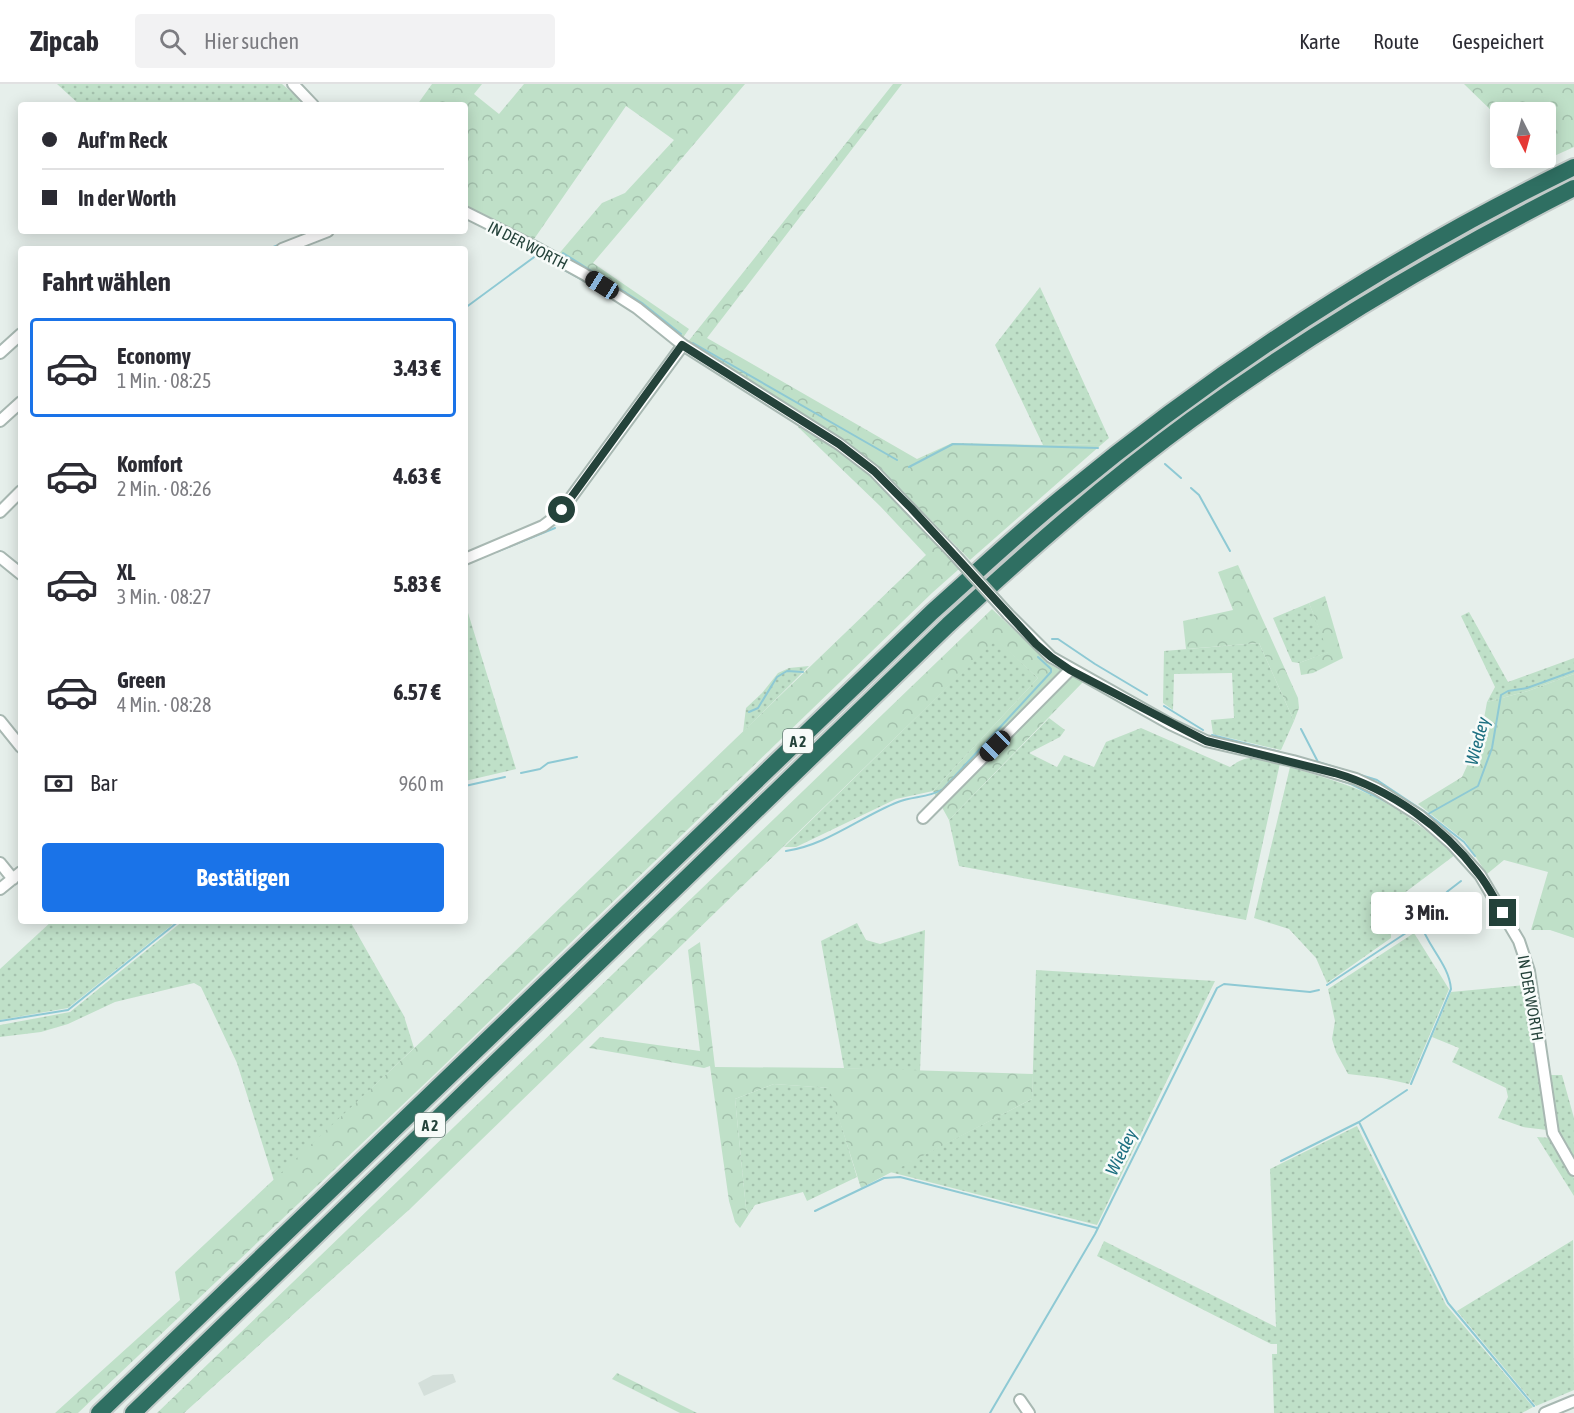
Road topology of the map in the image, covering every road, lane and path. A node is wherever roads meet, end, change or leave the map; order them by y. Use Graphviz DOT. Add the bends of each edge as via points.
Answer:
graph roads {
  1 [pos="293,84"];
  2 [pos="310,102"];
  3 [pos="1574,167"];
  4 [pos="1574,188"];
  5 [pos="468,214"];
  6 [pos="320,234"];
  7 [pos="290,246"];
  8 [pos="18,337"];
  9 [pos="682,345"];
  10 [pos="0,353"];
  11 [pos="18,405"];
  12 [pos="0,421"];
  13 [pos="18,494"];
  14 [pos="0,512"];
  15 [pos="0,557"];
  16 [pos="468,558"];
  17 [pos="18,572"];
  18 [pos="1070,670"];
  19 [pos="0,721"];
  20 [pos="18,743"];
  21 [pos="923,818"];
  22 [pos="0,863"];
  23 [pos="17,876"];
  24 [pos="0,890"];
  25 [pos="1574,1170"];
  26 [pos="1020,1400"];
  27 [pos="1574,1401"];
  28 [pos="99,1413"];
  29 [pos="133,1413"];
  30 [pos="1029,1413"];
  31 [pos="1545,1413"];
  1 -- 2 [label="street"];
  3 -- 28 [label="highway, A 2" via="1423,247 1280,335 1178,406 1064,495 932,612"];
  4 -- 29 [label="highway, A 2" via="1475,239 1292,350 1190,421 1077,510 948,625"];
  5 -- 9 [label="street, IN DER WORTH" via="584,274 637,308"];
  6 -- 7 [label="street"];
  8 -- 10 [label="street"];
  9 -- 16 [label="street" via="559,514 543,526"];
  9 -- 18 [label="street, IN DER WORTH, bridge" via="839,444 874,471 1036,644"];
  11 -- 12 [label="street"];
  13 -- 14 [label="street"];
  15 -- 17 [label="street"];
  18 -- 21 [label="street"];
  18 -- 25 [label="street, IN DER WORTH" via="1206,741 1356,779 1420,816 1452,844 1480,875 1525,955 1553,1133"];
  19 -- 20 [label="street"];
  22 -- 23 [label="street"];
  23 -- 24 [label="street"];
  26 -- 30 [label="street"];
  27 -- 31 [label="street"];
}
